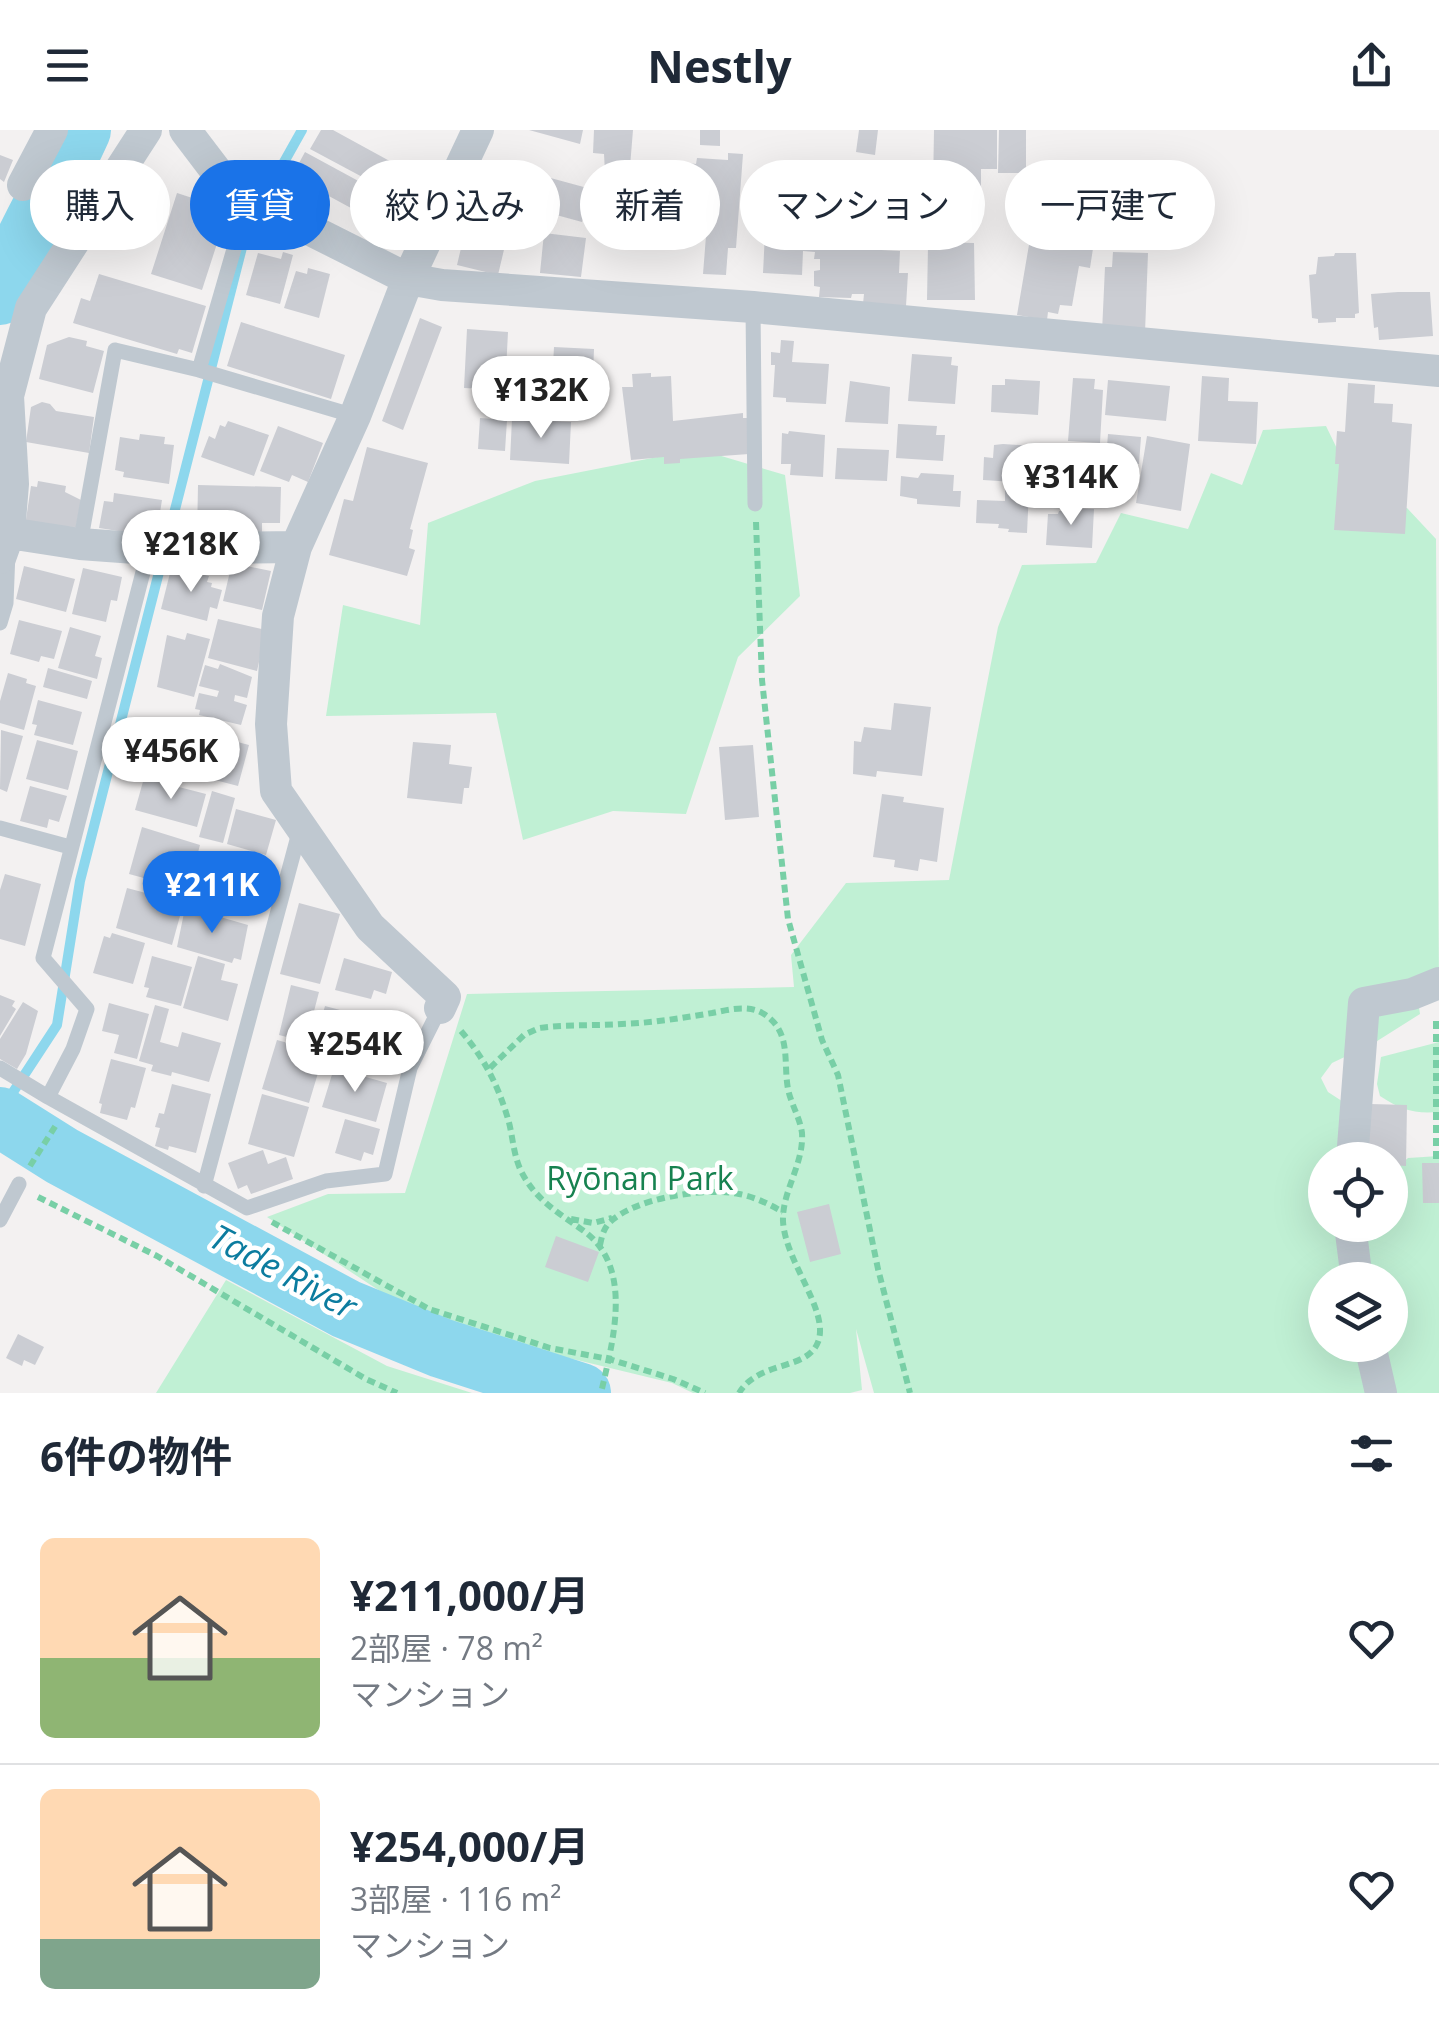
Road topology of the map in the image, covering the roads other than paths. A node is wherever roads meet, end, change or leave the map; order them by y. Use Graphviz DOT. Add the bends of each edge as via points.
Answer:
graph roads {
  1 [pos="52,130"];
  2 [pos="146,130"];
  3 [pos="185,130"];
  4 [pos="478,130"];
  5 [pos="208,160"];
  6 [pos="23,185"];
  7 [pos="330,239"];
  8 [pos="234,250"];
  9 [pos="408,279"];
  10 [pos="754,307"];
  11 [pos="199,370"];
  12 [pos="1439,371"];
  13 [pos="356,416"];
  14 [pos="755,504"];
  15 [pos="80,544"];
  16 [pos="5,546"];
  17 [pos="296,546"];
  18 [pos="149,549"];
  19 [pos="0,622"];
  20 [pos="301,826"];
  21 [pos="0,828"];
  22 [pos="70,847"];
  23 [pos="1438,984"];
  24 [pos="440,1008"];
  25 [pos="0,1068"];
  26 [pos="48,1097"];
  27 [pos="1353,1142"];
  28 [pos="22,1180"];
  29 [pos="204,1186"];
  30 [pos="0,1220"];
  31 [pos="1374,1362"];
  32 [pos="1380,1393"];
  1 -- 6 [label="street"];
  2 -- 16 [label="street" via="31,308 8,396 14,484"];
  3 -- 5 [label="street"];
  4 -- 9 [label="street"];
  7 -- 9 [label="street"];
  8 -- 11 [label="lane"];
  9 -- 10 [label="street"];
  9 -- 13 [label="street"];
  10 -- 12 [label="street"];
  10 -- 14 [label="lane"];
  11 -- 13 [label="lane"];
  11 -- 15 [label="lane" via="115,350"];
  13 -- 17 [label="street"];
  15 -- 16 [label="street"];
  15 -- 18 [label="street"];
  16 -- 19 [label="lane"];
  17 -- 18 [label="street"];
  17 -- 20 [label="street" via="278,616 271,724 276,791"];
  18 -- 22 [label="lane"];
  20 -- 24 [label="street" via="370,927 446,998"];
  20 -- 29 [label="lane"];
  21 -- 22 [label="lane"];
  22 -- 26 [label="lane" via="43,958 87,1010"];
  23 -- 27 [label="street" via="1364,1004"];
  24 -- 29 [label="lane" via="410,1068 385,1174 326,1181 247,1208"];
  25 -- 26 [label="lane"];
  26 -- 29 [label="lane"];
  28 -- 30 [label="lane"];
  31 -- 32 [label="street"];
}
